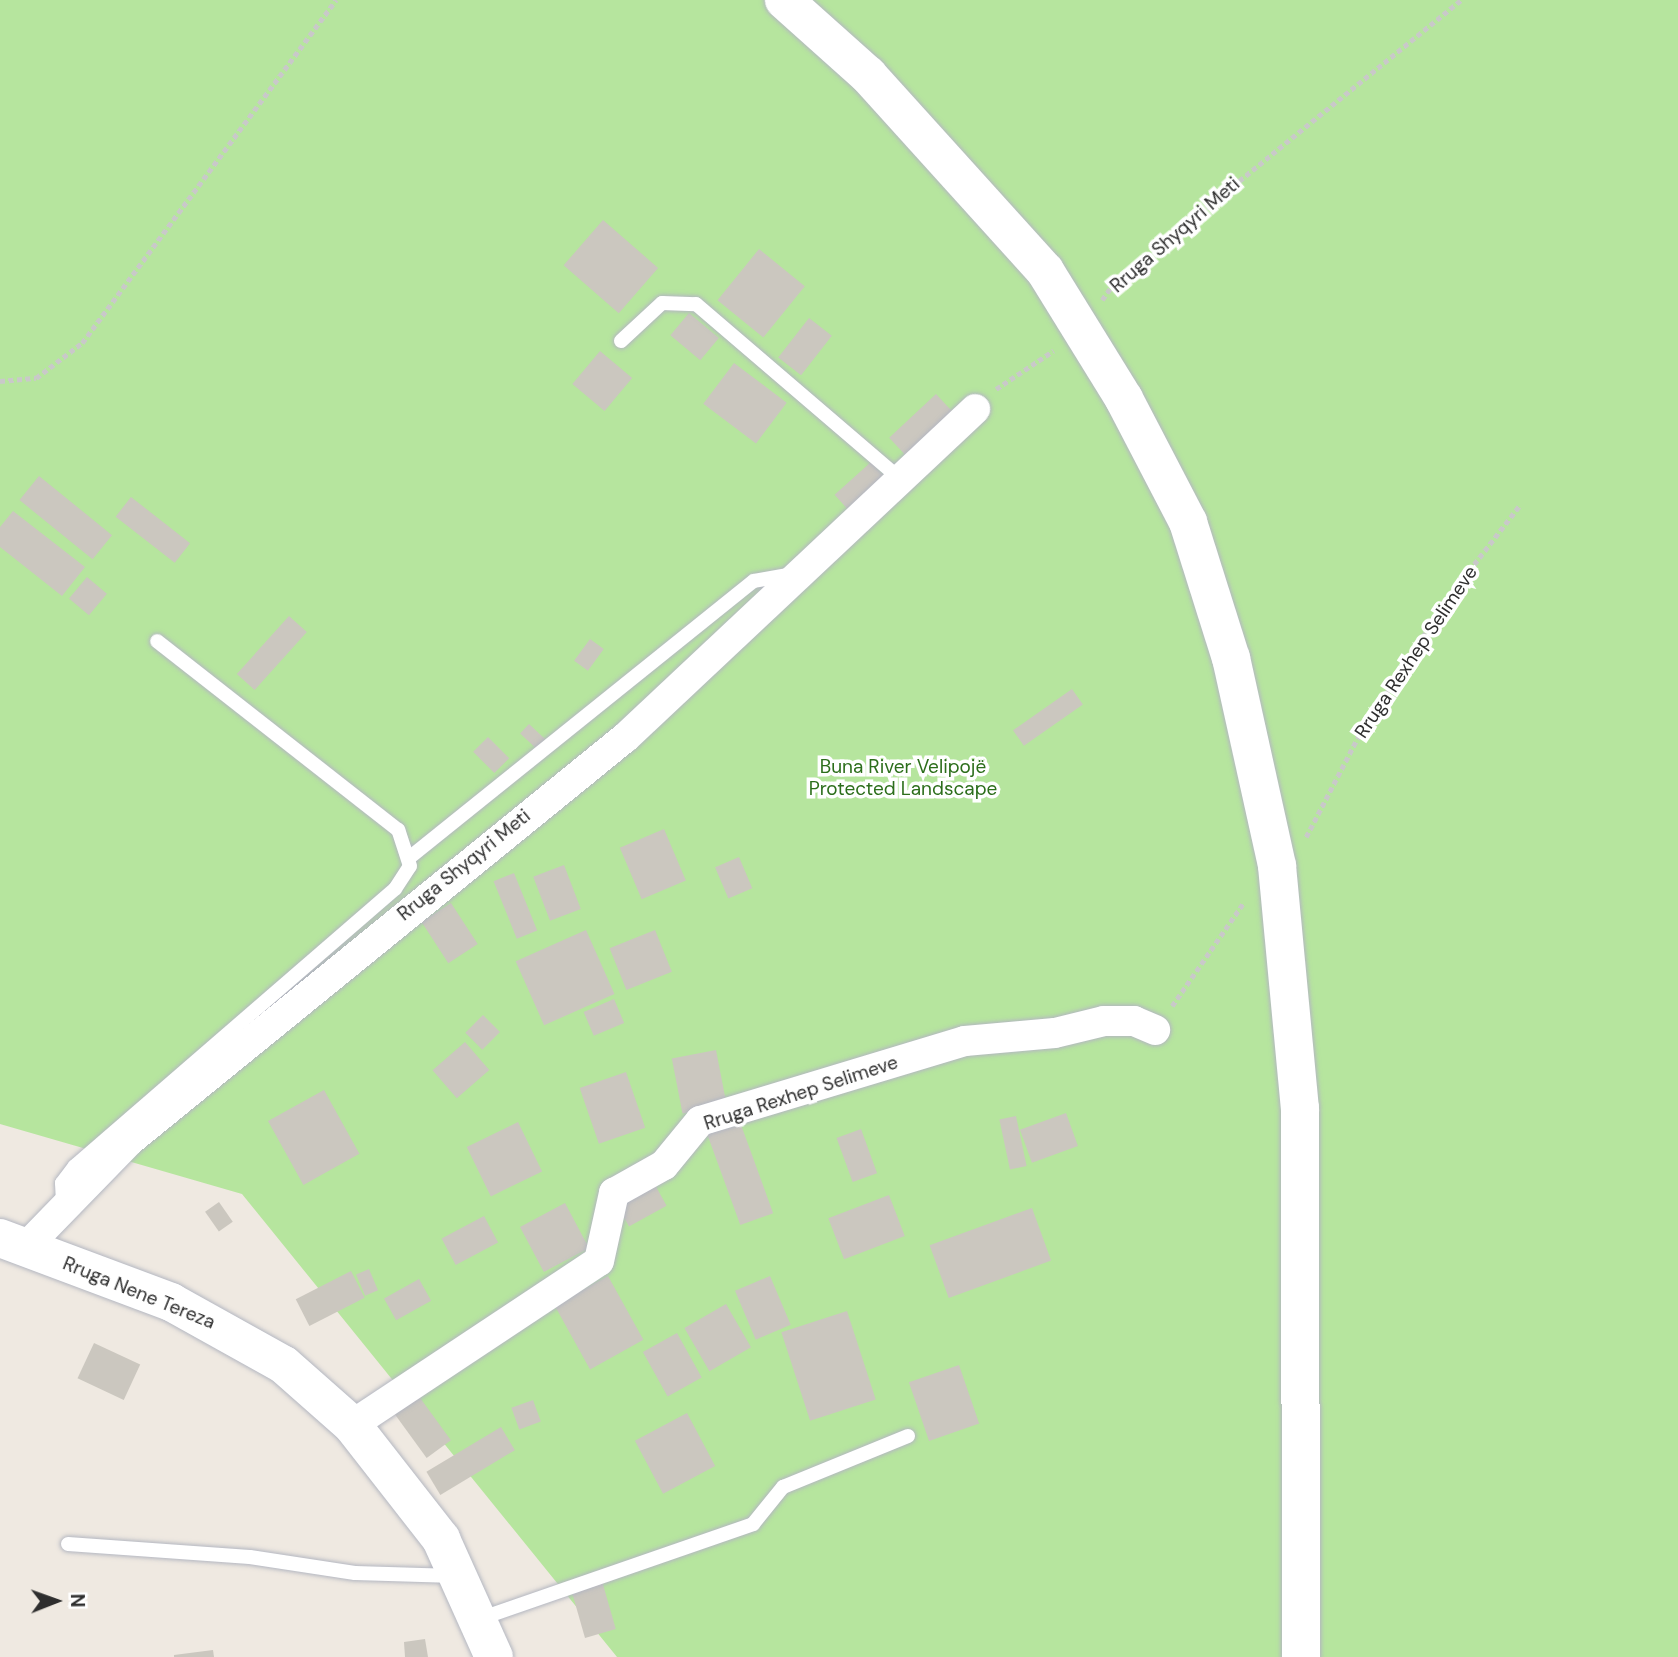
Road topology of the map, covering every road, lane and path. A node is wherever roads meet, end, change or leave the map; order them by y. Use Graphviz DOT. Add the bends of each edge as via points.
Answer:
graph roads {
  1 [pos="336,0"];
  2 [pos="784,0"];
  3 [pos="1461,0"];
  4 [pos="1082,327"];
  5 [pos="621,341"];
  6 [pos="0,382"];
  7 [pos="975,410"];
  8 [pos="900,479"];
  9 [pos="1519,506"];
  10 [pos="808,571"];
  11 [pos="157,641"];
  12 [pos="1325,804"];
  13 [pos="409,858"];
  14 [pos="1250,894"];
  15 [pos="1155,1030"];
  16 [pos="63,1202"];
  17 [pos="13,1243"];
  18 [pos="352,1425"];
  19 [pos="908,1436"];
  20 [pos="68,1544"];
  21 [pos="460,1576"];
  22 [pos="479,1619"];
  23 [pos="494,1657"];
  24 [pos="1301,1657"];
  1 -- 6 [label="path" via="82,343 36,379"];
  2 -- 4 [label="main road" via="868,75 994,209"];
  3 -- 4 [label="path, Rruga Shyqyri Meti" via="1114,283"];
  4 -- 7 [label="path, Rruga Shyqyri Meti"];
  4 -- 24 [label="main road" via="1188,522 1231,658 1277,866 1300,1108"];
  5 -- 8 [label="lane" via="662,303 696,304"];
  7 -- 8 [label="street, Rruga Shyqyri Meti"];
  8 -- 10 [label="street, Rruga Shyqyri Meti"];
  9 -- 12 [label="path, Rruga Rexhep Selimeve" via="1448,598 1358,737"];
  10 -- 13 [label="lane" via="754,581"];
  10 -- 16 [label="street, Rruga Shyqyri Meti" via="626,737 507,828"];
  11 -- 13 [label="lane" via="398,830"];
  13 -- 16 [label="lane" via="395,889 75,1166 62,1183"];
  14 -- 15 [label="path"];
  15 -- 18 [label="street, Rruga Rexhep Selimeve" via="1134,1021 1104,1021 1055,1033 965,1041 700,1121 664,1165 614,1194 600,1261"];
  16 -- 17 [label="street, Rruga Shyqyri Meti"];
  17 -- 18 [label="main road, Rruga Nene Tereza" via="233,1332 284,1366"];
  18 -- 21 [label="main road, Rruga Nene Tereza" via="441,1539"];
  19 -- 22 [label="lane" via="783,1487 753,1524"];
  20 -- 21 [label="lane" via="250,1557 355,1573"];
  21 -- 22 [label="main road, Rruga Nene Tereza"];
  22 -- 23 [label="main road, Rruga Nene Tereza"];
}
